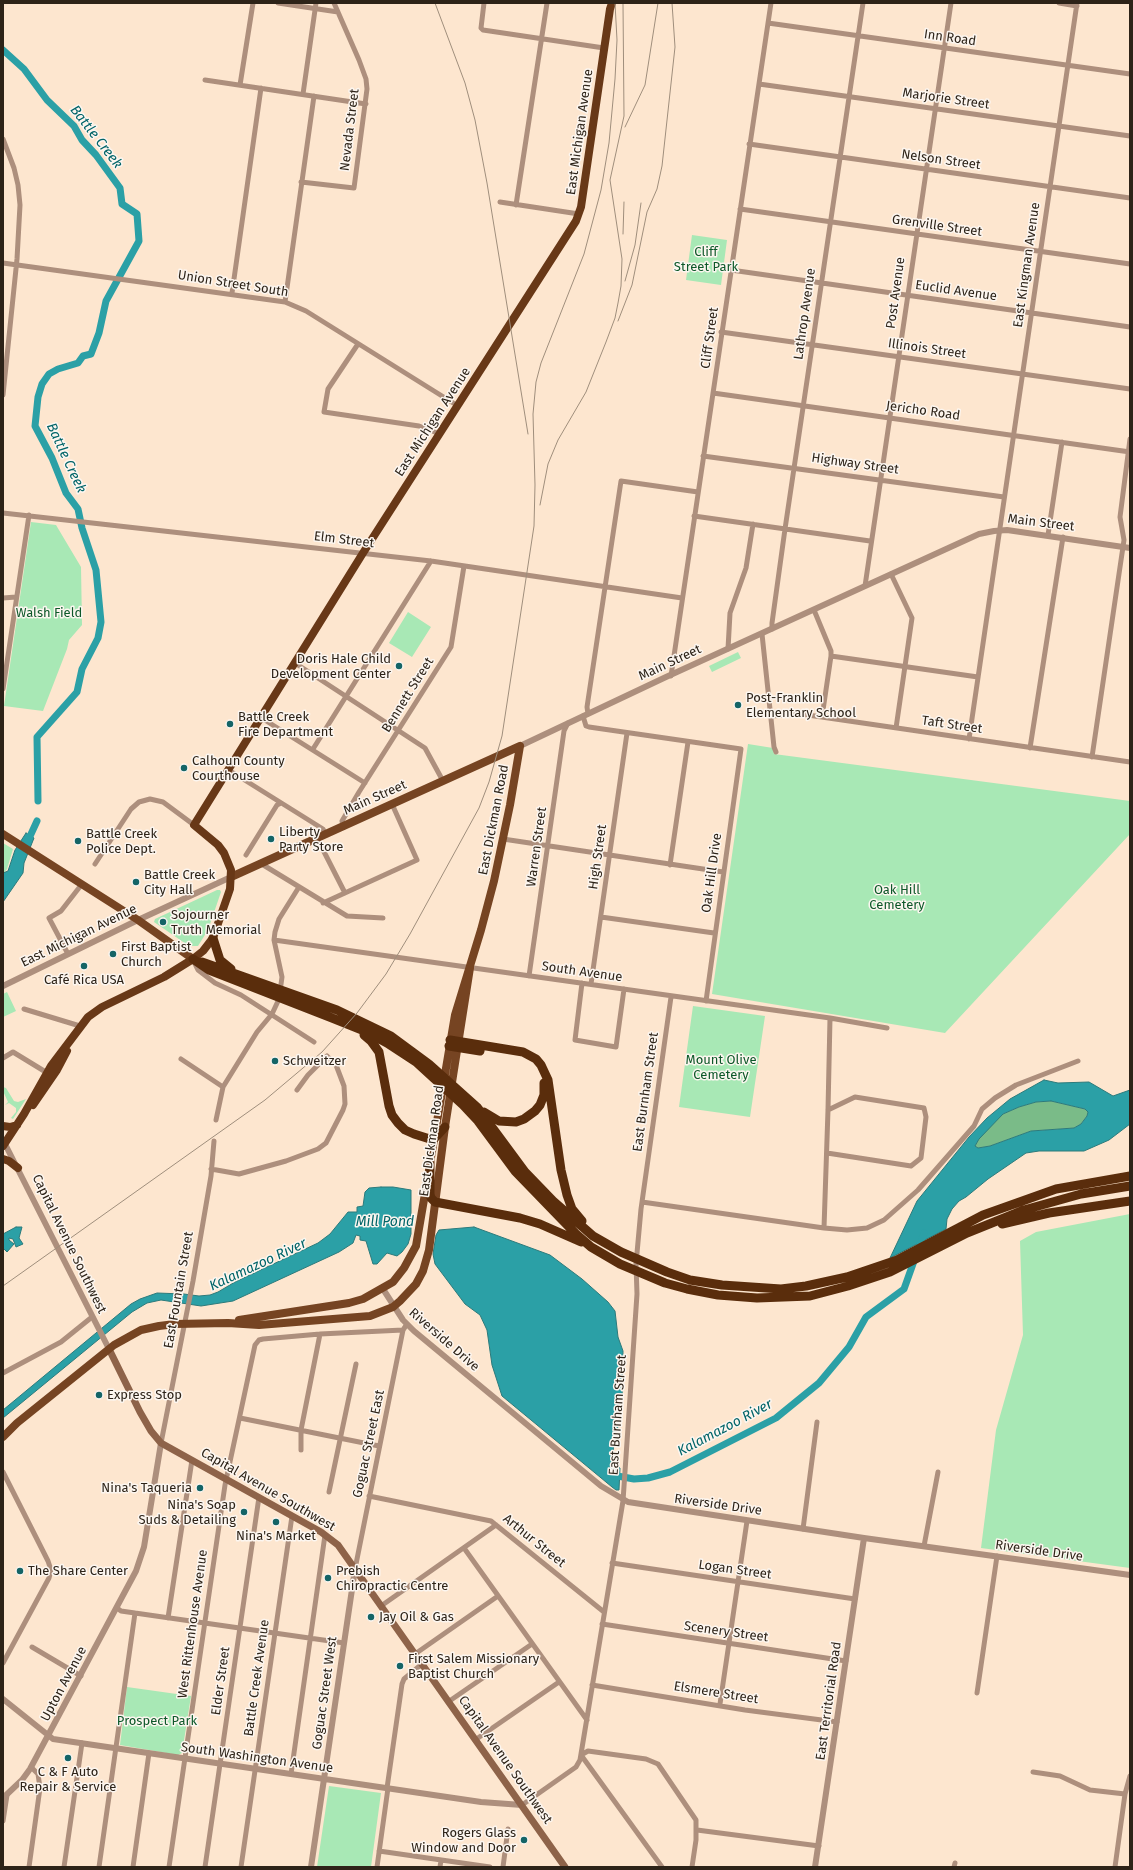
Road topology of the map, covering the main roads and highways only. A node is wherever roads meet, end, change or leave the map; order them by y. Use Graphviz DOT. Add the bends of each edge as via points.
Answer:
graph roads {
  1 [pos="610,5"];
  2 [pos="520,746"];
  3 [pos="3,834"];
  4 [pos="231,877"];
  5 [pos="213,938"];
  6 [pos="193,959"];
  7 [pos="239,974"];
  8 [pos="270,990"];
  9 [pos="294,1000"];
  10 [pos="331,1016"];
  11 [pos="368,1031"];
  12 [pos="453,1044"];
  13 [pos="464,1102"];
  14 [pos="476,1106"];
  15 [pos="17,1125"];
  16 [pos="3,1126"];
  17 [pos="445,1127"];
  18 [pos="433,1140"];
  19 [pos="4,1143"];
  20 [pos="3,1159"];
  21 [pos="430,1163"];
  22 [pos="18,1168"];
  23 [pos="1130,1170"];
  24 [pos="1130,1176"];
  25 [pos="1078,1185"];
  26 [pos="1130,1186"];
  27 [pos="1130,1201"];
  28 [pos="436,1202"];
  29 [pos="967,1233"];
  30 [pos="592,1235"];
  31 [pos="591,1247"];
  32 [pos="228,1323"];
  33 [pos="109,1349"];
  34 [pos="3,1437"];
  35 [pos="565,1867"];
  1 -- 4 [label="highway, East Michigan Avenue" via="579,214 363,553 194,825 221,849"];
  2 -- 4 [label="main road, Main Street"];
  2 -- 12 [label="main road, East Dickman Road" via="503,840"];
  3 -- 6 [label="main road" via="138,920"];
  4 -- 5 [label="highway" via="225,906"];
  5 -- 6 [label="highway"];
  5 -- 7 [label="highway" via="220,960"];
  6 -- 7 [label="highway"];
  6 -- 8 [label="highway" via="209,970"];
  6 -- 15 [label="highway" via="88,1017"];
  7 -- 8 [label="highway"];
  8 -- 9 [label="highway"];
  9 -- 10 [label="highway"];
  9 -- 10 [label="highway"];
  10 -- 11 [label="highway"];
  11 -- 13 [label="highway" via="410,1049"];
  11 -- 18 [label="highway" via="382,1059 392,1115 405,1130"];
  12 -- 14 [label="highway" via="528,1059 535,1064 541,1074 544,1095 535,1111 524,1119 516,1122 499,1121"];
  12 -- 17 [label="main road, East Dickman Road"];
  12 -- 18 [label="main road, East Dickman Road"];
  12 -- 30 [label="highway" via="515,1050 536,1059 541,1065 548,1080 567,1195 572,1209"];
  13 -- 14 [label="highway"];
  13 -- 31 [label="highway" via="515,1171"];
  14 -- 30 [label="highway" via="525,1172"];
  15 -- 16 [label="highway"];
  15 -- 19 [label="highway"];
  17 -- 18 [label="highway"];
  17 -- 28 [label="main road, East Dickman Road"];
  18 -- 21 [label="main road, East Dickman Road"];
  20 -- 22 [label="highway"];
  21 -- 28 [label="highway" via="430,1194"];
  21 -- 32 [label="main road, East Dickman Road" via="416,1246 393,1282 363,1299 349,1303"];
  23 -- 25 [label="highway"];
  24 -- 25 [label="highway"];
  25 -- 30 [label="highway" via="1056,1189 983,1214 905,1256 880,1266 847,1277 781,1289 690,1280 621,1252"];
  26 -- 29 [label="highway" via="1052,1201"];
  27 -- 29 [label="highway" via="1049,1213"];
  28 -- 31 [label="highway" via="520,1218"];
  28 -- 32 [label="main road, East Dickman Road" via="429,1250 423,1271 416,1284 393,1307 370,1316 259,1325"];
  29 -- 31 [label="highway" via="879,1276 810,1296 785,1298 718,1295 665,1283 620,1264"];
  32 -- 33 [label="main road, East Dickman Road" via="159,1326 141,1330"];
  33 -- 34 [label="main road, East Dickman Road"];
  33 -- 35 [label="main road, Capital Avenue Southwest" via="140,1412 161,1443 325,1535 338,1545"];
}
